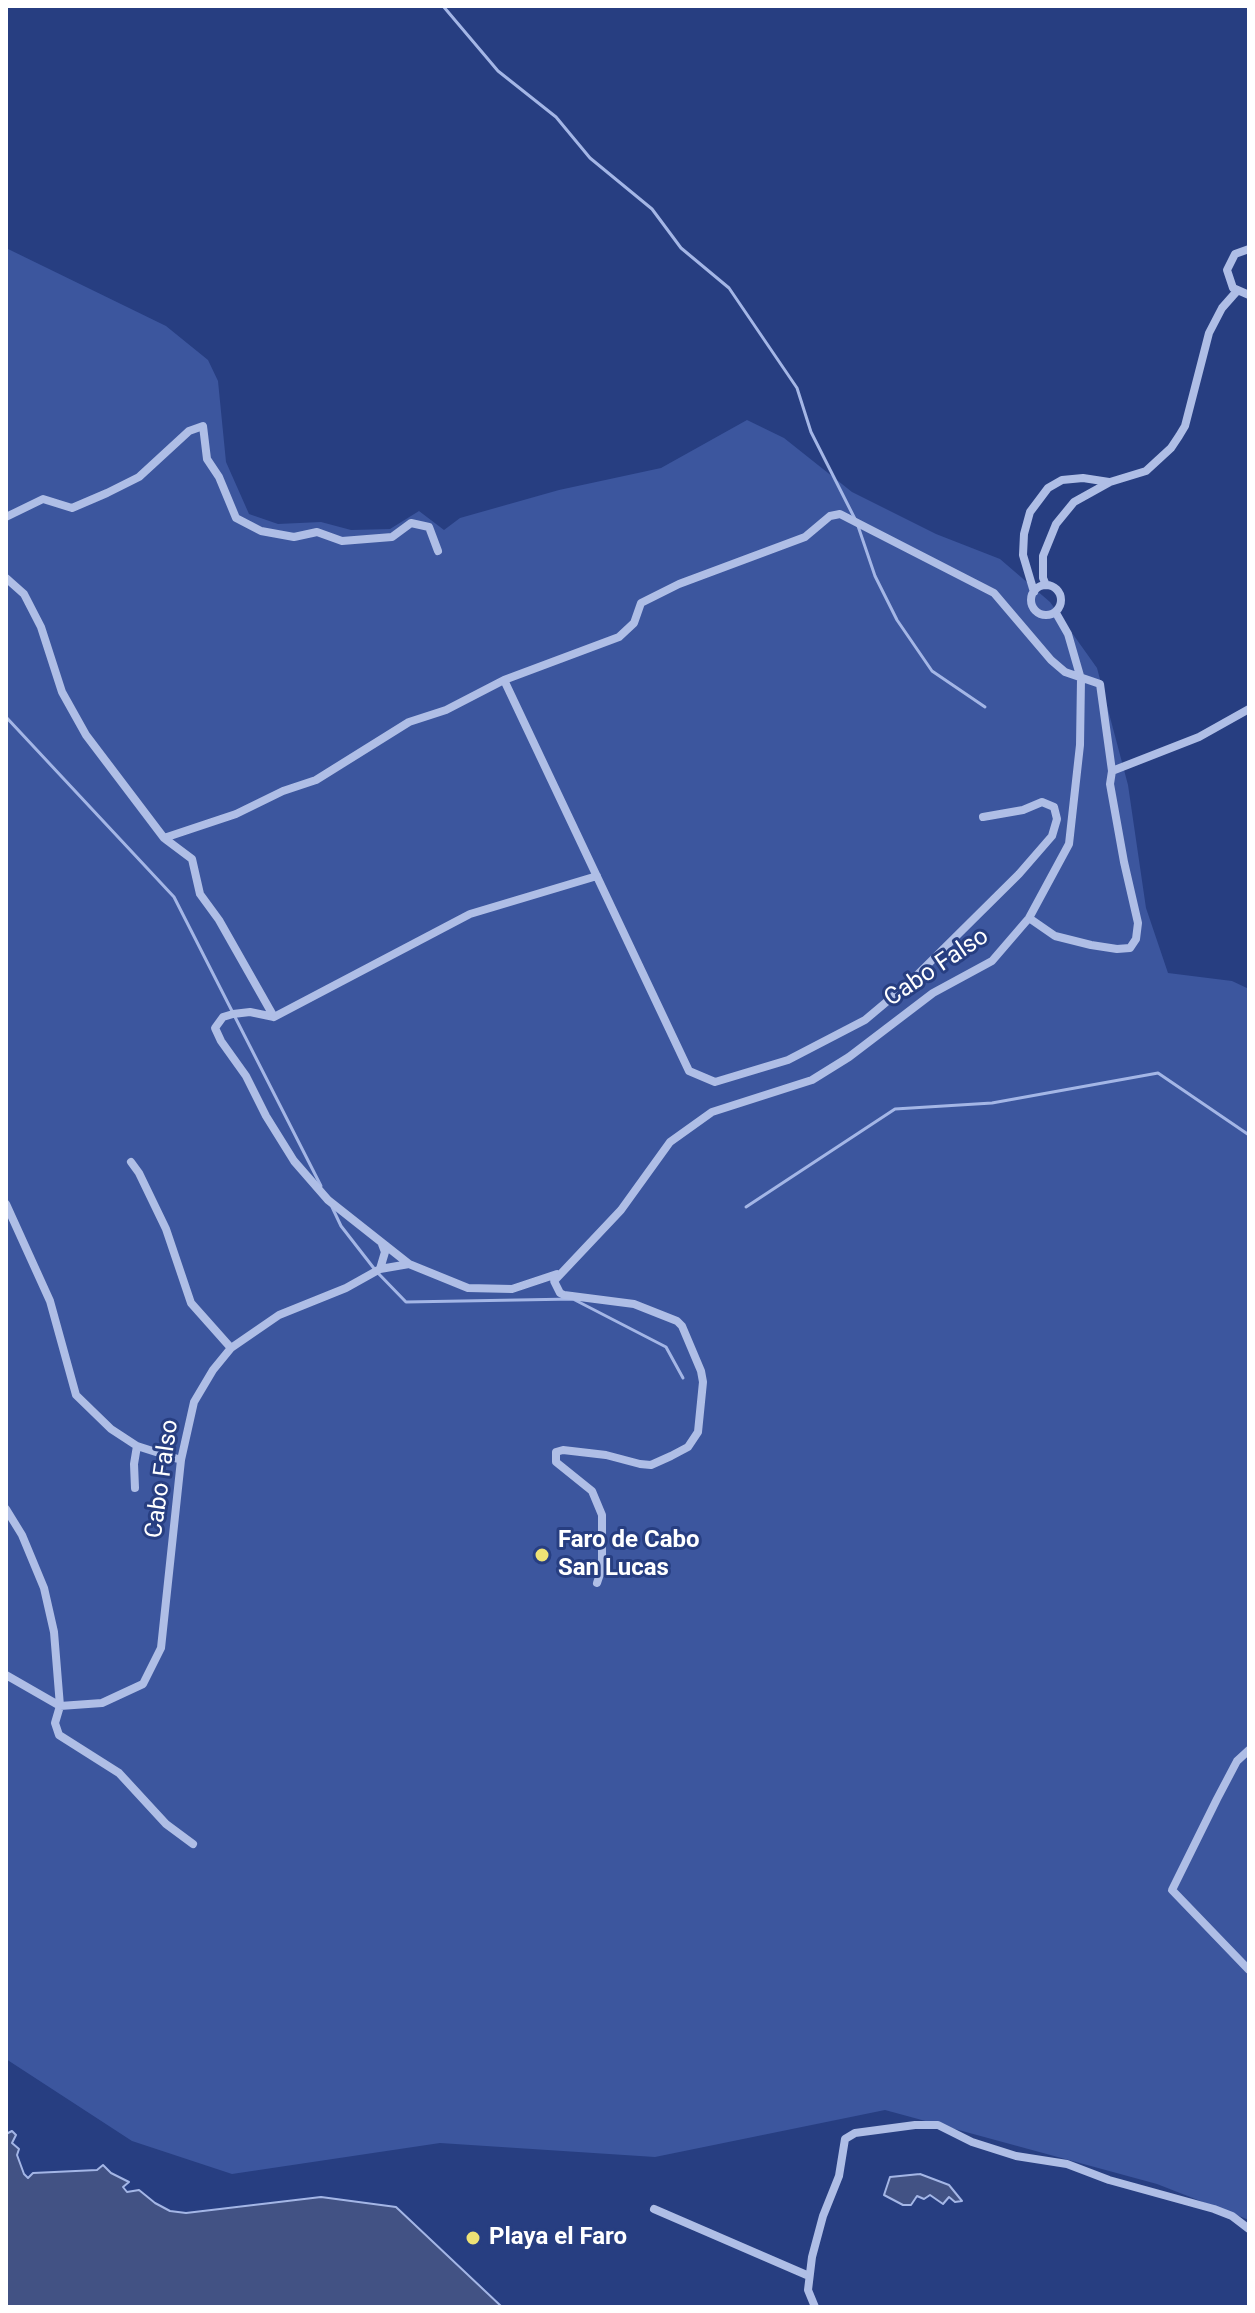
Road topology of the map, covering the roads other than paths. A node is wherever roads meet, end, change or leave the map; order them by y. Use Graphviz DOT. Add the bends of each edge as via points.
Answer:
graph roads {
  1 [pos="1249,249"];
  2 [pos="1237,291"];
  3 [pos="1249,295"];
  4 [pos="1083,478"];
  5 [pos="1110,482"];
  6 [pos="1091,494"];
  7 [pos="6,517"];
  8 [pos="438,551"];
  9 [pos="1023,555"];
  10 [pos="1043,556"];
  11 [pos="6,578"];
  12 [pos="1046,585"];
  13 [pos="1034,592"];
  14 [pos="1056,613"];
  15 [pos="1081,679"];
  16 [pos="504,680"];
  17 [pos="1249,709"];
  18 [pos="1112,771"];
  19 [pos="983,817"];
  20 [pos="164,838"];
  21 [pos="597,876"];
  22 [pos="1029,918"];
  23 [pos="274,1017"];
  24 [pos="131,1162"];
  25 [pos="6,1204"];
  26 [pos="382,1243"];
  27 [pos="409,1264"];
  28 [pos="380,1269"];
  29 [pos="557,1274"];
  30 [pos="231,1348"];
  31 [pos="137,1446"];
  32 [pos="181,1460"];
  33 [pos="135,1488"];
  34 [pos="6,1509"];
  35 [pos="597,1583"];
  36 [pos="6,1675"];
  37 [pos="60,1706"];
  38 [pos="1249,1750"];
  39 [pos="193,1844"];
  40 [pos="1249,1970"];
  41 [pos="654,2209"];
  42 [pos="1249,2229"];
  43 [pos="809,2276"];
  44 [pos="815,2307"];
  1 -- 2 [label="street" via="1235,254 1227,266 1228,280"];
  2 -- 3 [label="street"];
  2 -- 5 [label="street" via="1209,333 1185,426 1171,448 1146,471"];
  4 -- 5 [label="street"];
  4 -- 6 [label="street"];
  4 -- 9 [label="street" via="1048,488 1030,512"];
  5 -- 6 [label="street"];
  6 -- 10 [label="street" via="1074,502 1056,524"];
  7 -- 8 [label="street" via="43,499 72,508 107,493 139,477 189,431 203,426 207,459 236,518 261,531 294,537 317,532 342,541 392,537 411,523 429,527"];
  9 -- 10 [label="street"];
  9 -- 13 [label="street"];
  10 -- 12 [label="street"];
  11 -- 20 [label="street" via="24,594 41,627 62,692 86,735"];
  12 -- 13 [label="street"];
  12 -- 14 [label="street" via="1061,596"];
  13 -- 14 [label="street" via="1037,613"];
  14 -- 15 [label="street"];
  15 -- 16 [label="street" via="1051,660 994,593 840,514 805,537 641,603 634,623 619,637"];
  15 -- 18 [label="street" via="1100,684"];
  15 -- 22 [label="street, Cabo Falso" via="1069,844"];
  16 -- 20 [label="street" via="409,722 316,780"];
  16 -- 21 [label="street"];
  17 -- 18 [label="street" via="1199,737"];
  18 -- 22 [label="street" via="1110,784 1138,923 1136,939 1130,948 1091,945 1055,936"];
  19 -- 21 [label="street" via="1042,802 1054,807 1057,819 1052,836 1019,874 865,1020 788,1060 715,1082 689,1071"];
  20 -- 23 [label="street" via="192,859 200,894"];
  21 -- 23 [label="street" via="470,914"];
  22 -- 29 [label="street, Cabo Falso" via="992,961 933,993 849,1057 812,1080 712,1112 670,1142 621,1210"];
  23 -- 26 [label="street" via="233,1014 215,1028 294,1161 328,1200"];
  24 -- 30 [label="street" via="166,1229 191,1303"];
  25 -- 31 [label="street" via="50,1301 76,1395"];
  26 -- 27 [label="street"];
  26 -- 28 [label="street"];
  27 -- 28 [label="street, Cabo Falso"];
  27 -- 29 [label="street, Cabo Falso" via="468,1288 512,1289"];
  28 -- 30 [label="street, Cabo Falso" via="279,1315"];
  29 -- 35 [label="street" via="554,1284 564,1295 634,1304 677,1321 701,1371 698,1432 688,1447 651,1465 556,1452 556,1462 592,1491 602,1515"];
  30 -- 32 [label="street, Cabo Falso" via="194,1402"];
  31 -- 32 [label="street"];
  31 -- 33 [label="street"];
  32 -- 37 [label="street, Cabo Falso" via="161,1648 143,1684 102,1703"];
  34 -- 37 [label="street" via="44,1588"];
  36 -- 37 [label="street"];
  37 -- 39 [label="street" via="55,1723 59,1735 119,1773 166,1824"];
  38 -- 40 [label="street" via="1237,1761 1172,1890"];
  41 -- 43 [label="street"];
  42 -- 43 [label="street" via="1214,2209 1067,2164 1016,2156 938,2125 915,2125 845,2139"];
  43 -- 44 [label="street"];
}
